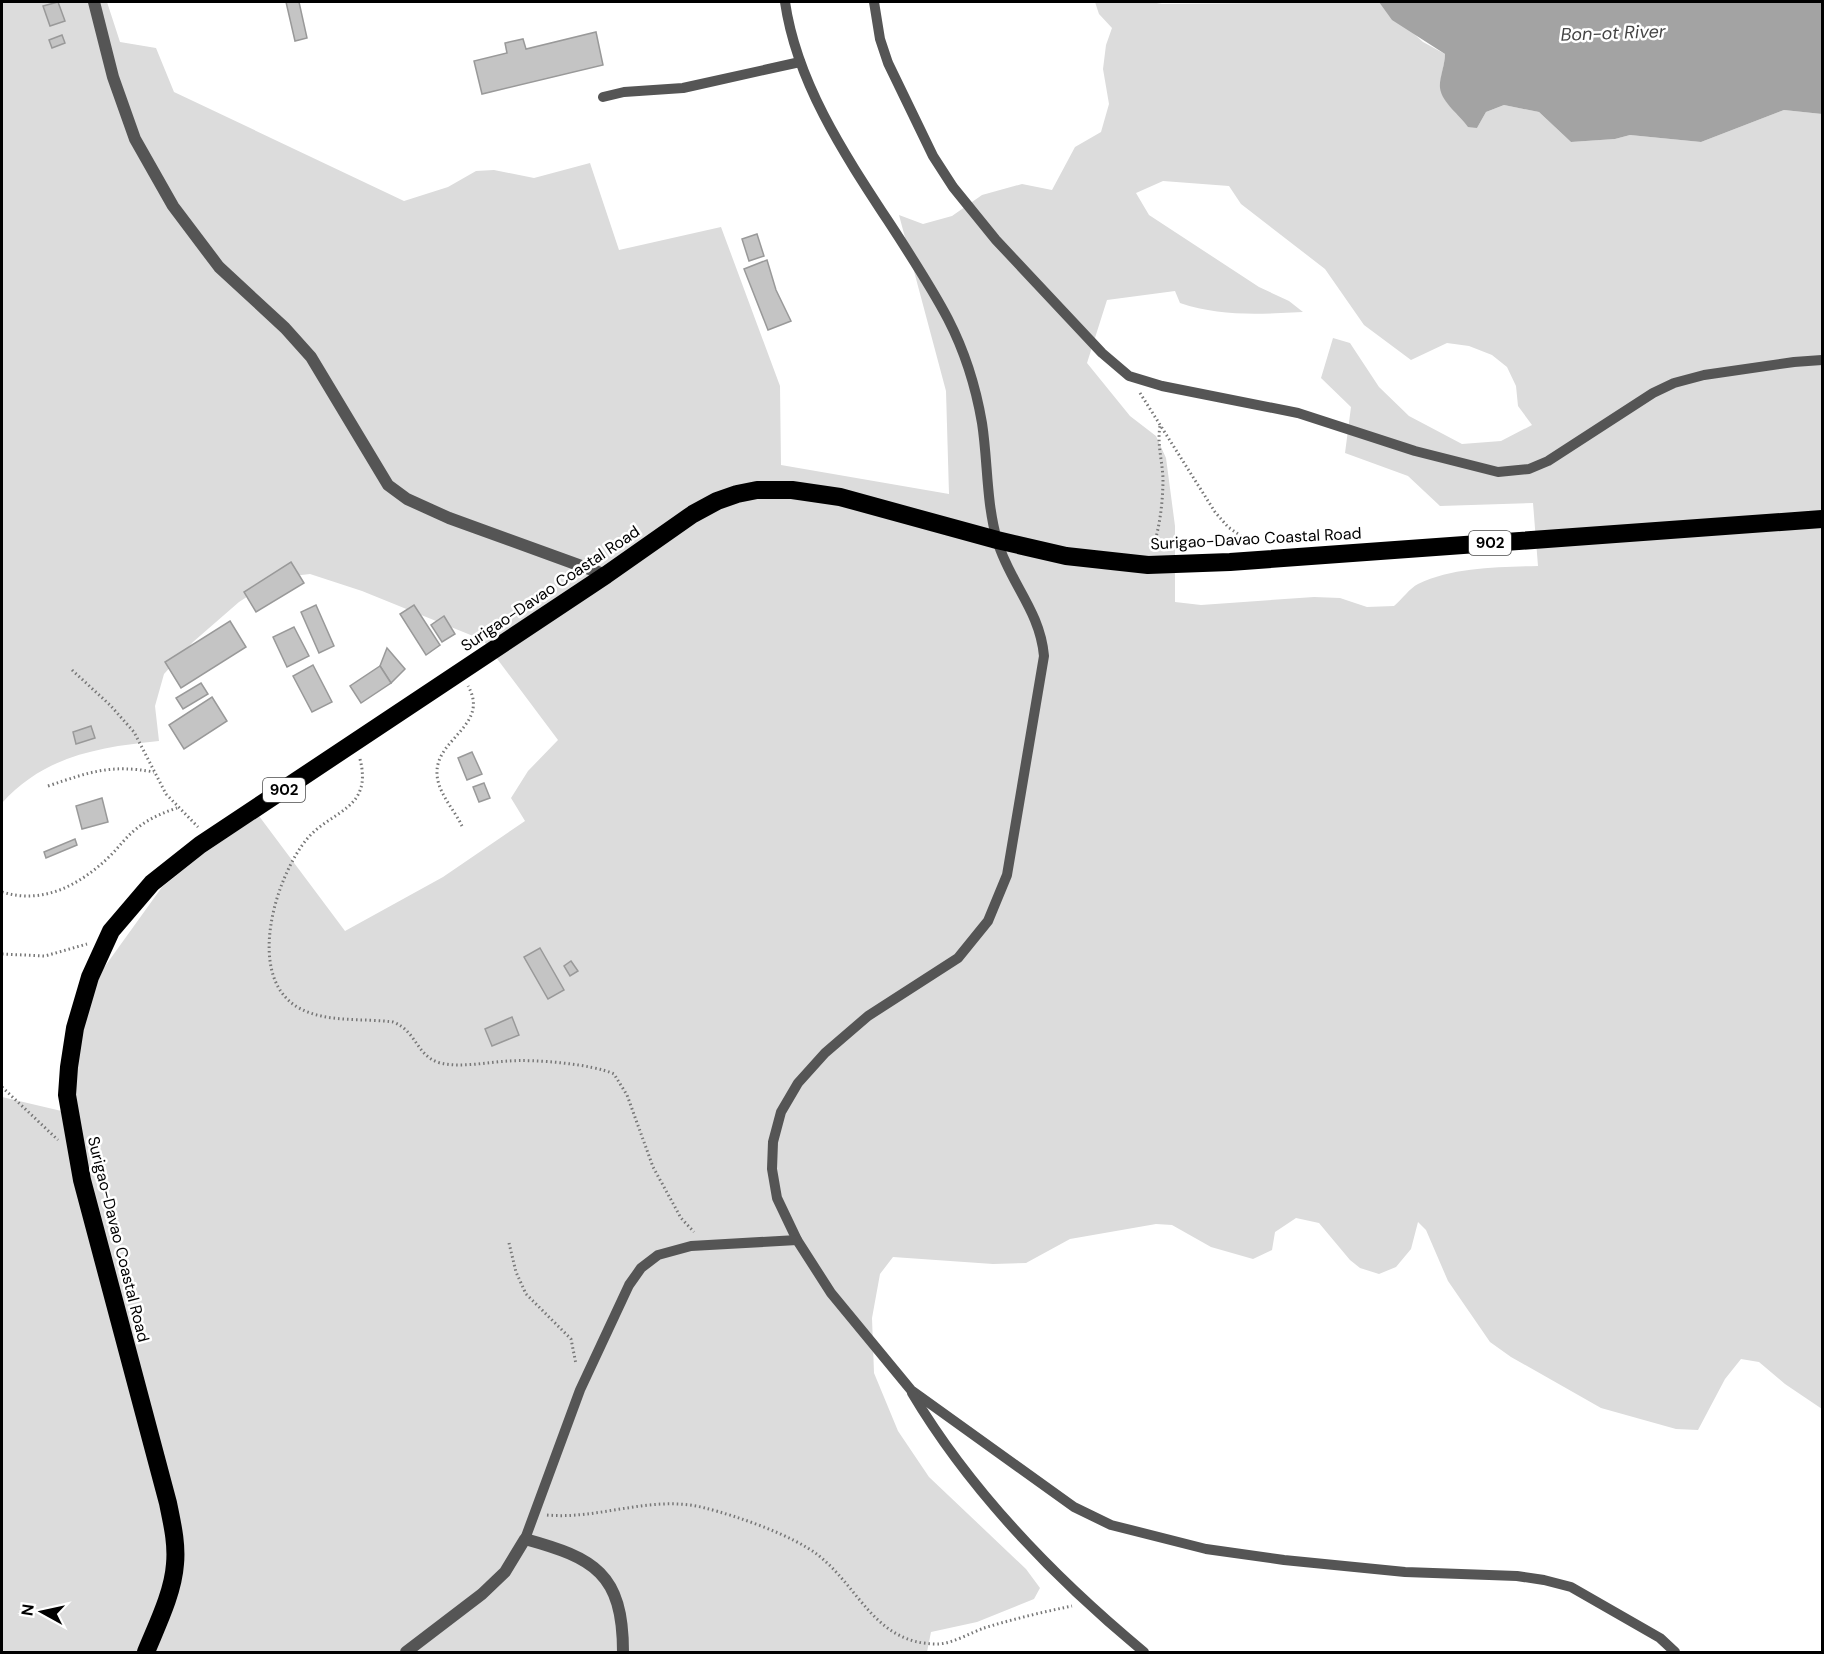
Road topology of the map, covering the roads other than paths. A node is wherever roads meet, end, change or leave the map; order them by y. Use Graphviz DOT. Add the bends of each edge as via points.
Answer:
graph roads {
  1 [pos="94,2"];
  2 [pos="785,2"];
  3 [pos="874,2"];
  4 [pos="800,62"];
  5 [pos="603,98"];
  6 [pos="1822,360"];
  7 [pos="1822,519"];
  8 [pos="997,540"];
  9 [pos="606,575"];
  10 [pos="796,1240"];
  11 [pos="911,1390"];
  12 [pos="525,1539"];
  13 [pos="146,1653"];
  14 [pos="406,1653"];
  15 [pos="623,1653"];
  16 [pos="1144,1653"];
  17 [pos="1675,1653"];
  1 -- 9 [label="street" via="113,77 135,139 173,206 219,267 306,350 388,485 407,499 449,518"];
  2 -- 4 [label="lane"];
  3 -- 6 [label="lane" via="888,63 933,156 953,187 996,240 1102,353 1129,376 1298,413 1415,451 1498,472 1529,469 1548,460 1674,383 1704,375"];
  4 -- 5 [label="lane" via="683,88 624,92"];
  4 -- 8 [label="lane" via="820,108 948,320 963,355 982,423 986,482"];
  7 -- 8 [label="highway, Surigao-Davao Coastal Road / 902" via="1148,565 1066,556"];
  8 -- 9 [label="highway, Surigao-Davao Coastal Road / 902" via="840,497 757,490 701,509"];
  8 -- 10 [label="lane" via="1038,623 1044,656 1007,875 988,921 958,958 868,1016 825,1053 798,1083 781,1112 773,1142 772,1169 777,1198"];
  9 -- 13 [label="highway, Surigao-Davao Coastal Road / 902" via="206,842 152,883 107,940 90,976 75,1029 67,1095 76,1154 175,1540 170,1586"];
  10 -- 11 [label="lane" via="831,1293"];
  10 -- 12 [label="lane" via="674,1250 658,1255 641,1268 629,1285 580,1390"];
  11 -- 16 [label="lane" via="962,1465 1048,1567"];
  11 -- 17 [label="lane" via="1074,1507 1111,1525 1206,1549 1284,1560 1544,1580 1571,1587 1660,1638"];
  12 -- 14 [label="street" via="505,1572"];
  12 -- 15 [label="street" via="568,1551 600,1571 615,1601"];
}
